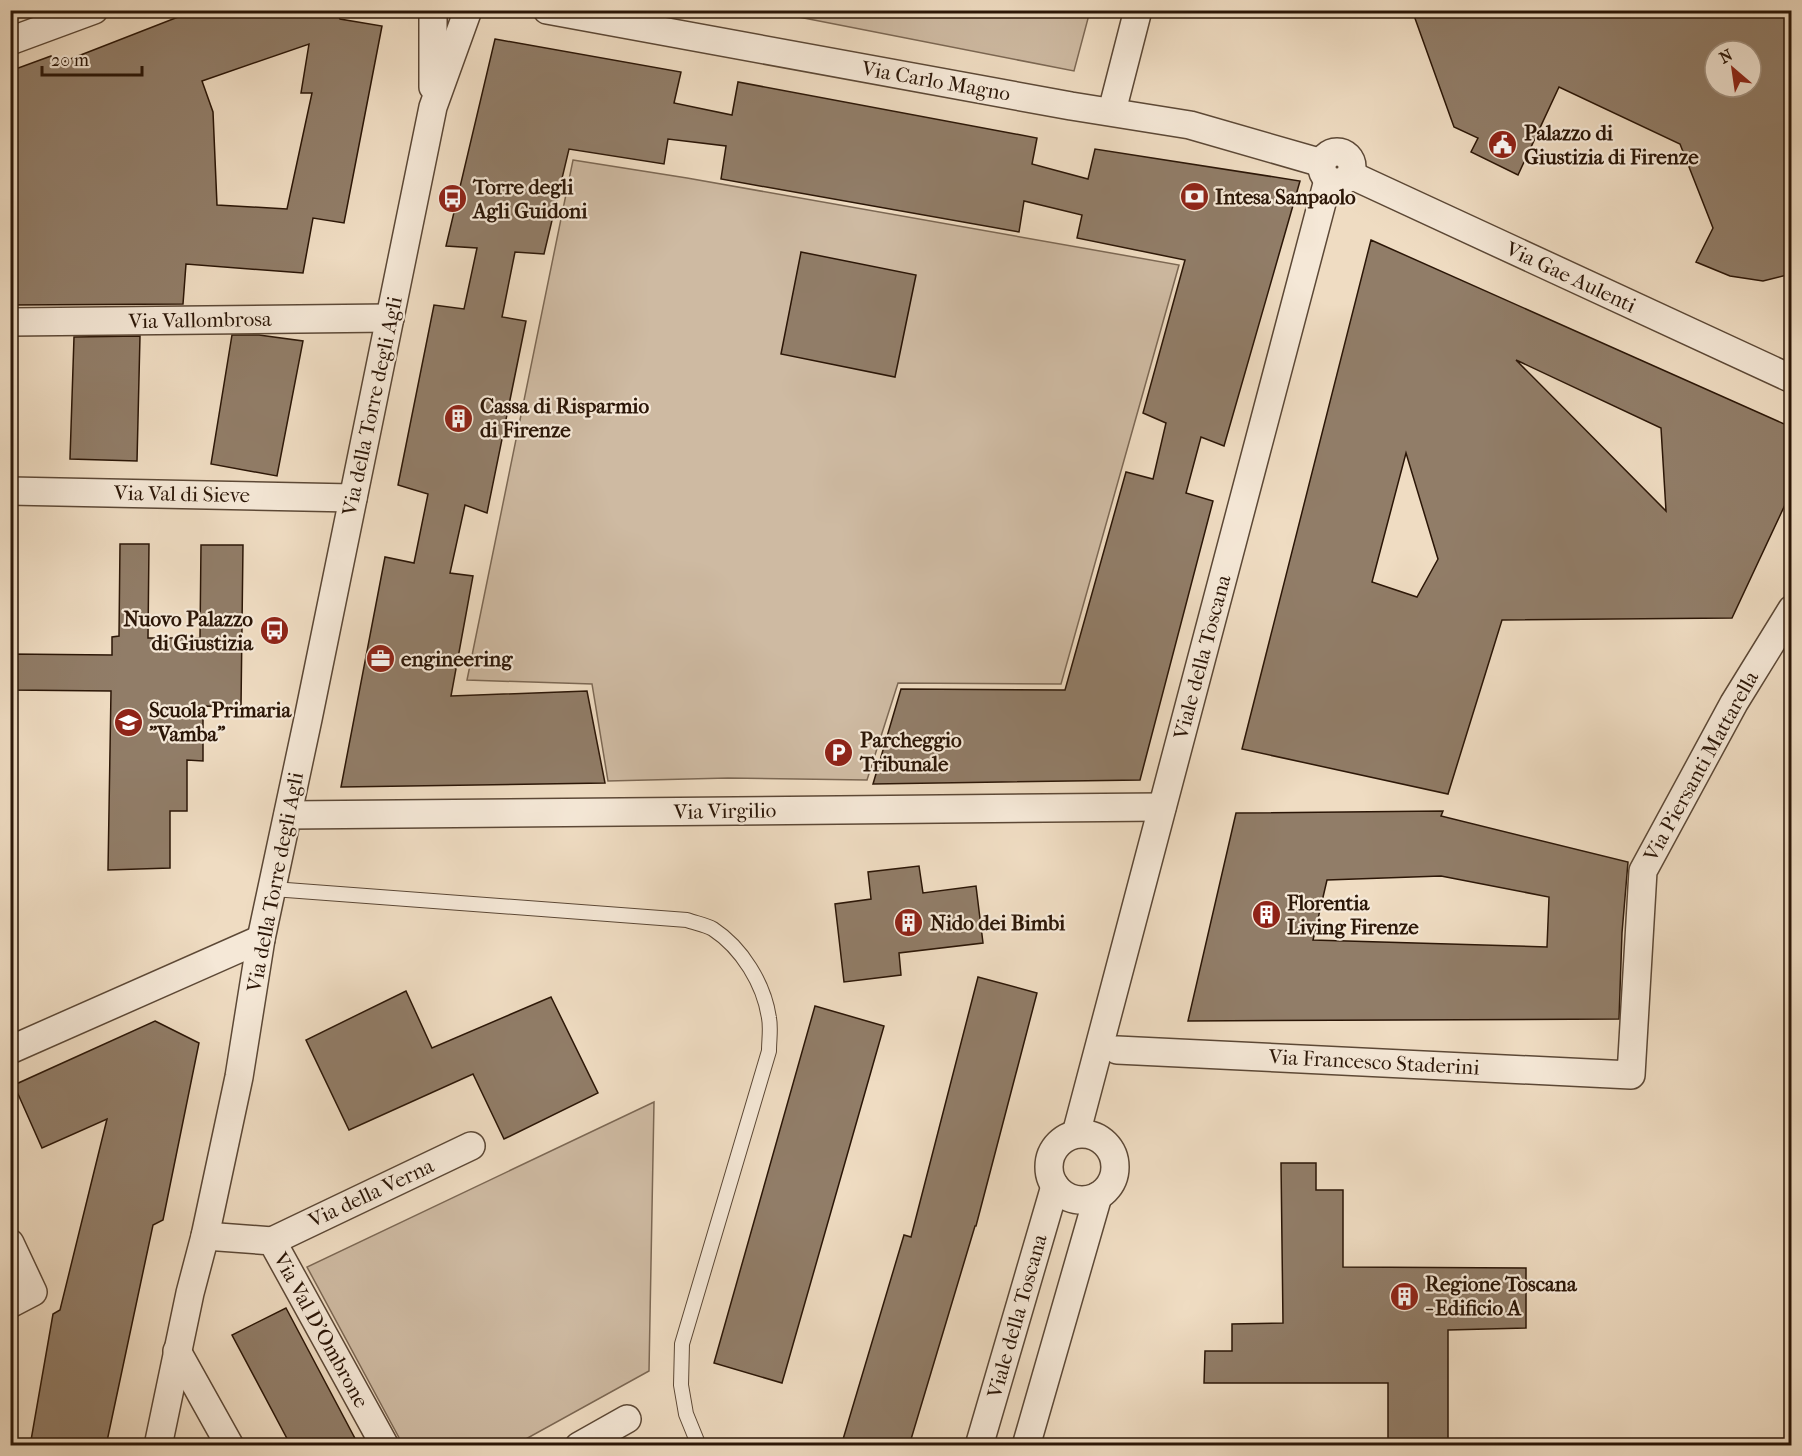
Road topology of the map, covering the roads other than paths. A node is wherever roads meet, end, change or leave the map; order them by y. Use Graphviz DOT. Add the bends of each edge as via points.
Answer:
graph roads {
  1 [pos="94,10"];
  2 [pos="433,10"];
  3 [pos="468,10"];
  4 [pos="547,10"];
  5 [pos="1138,10"];
  6 [pos="10,41"];
  7 [pos="432,107"];
  8 [pos="1112,111"];
  9 [pos="1336,175"];
  10 [pos="390,318"];
  11 [pos="10,322"];
  12 [pos="1791,379"];
  13 [pos="10,491"];
  14 [pos="353,498"];
  15 [pos="1791,609"];
  16 [pos="1162,807"];
  17 [pos="288,815"];
  18 [pos="273,889"];
  19 [pos="261,939"];
  20 [pos="10,1050"];
  21 [pos="1117,1050"];
  22 [pos="1631,1075"];
  23 [pos="1085,1135"];
  24 [pos="471,1146"];
  25 [pos="1055,1186"];
  26 [pos="1098,1196"];
  27 [pos="205,1236"];
  28 [pos="272,1241"];
  29 [pos="10,1243"];
  30 [pos="22,1298"];
  31 [pos="177,1351"];
  32 [pos="627,1419"];
  33 [pos="158,1446"];
  34 [pos="230,1446"];
  35 [pos="386,1446"];
  36 [pos="579,1446"];
  37 [pos="699,1446"];
  38 [pos="979,1446"];
  39 [pos="1026,1446"];
  1 -- 6 [label="street"];
  2 -- 7 [label="street, Via della Torre degli Agli"];
  3 -- 7 [label="street, Via della Torre degli Agli"];
  4 -- 8 [label="street, Via Carlo Magno"];
  5 -- 8 [label="street"];
  7 -- 10 [label="street, Via della Torre degli Agli"];
  8 -- 9 [label="street, Via Carlo Magno" via="1190,125"];
  9 -- 12 [label="street, Via Gae Aulenti"];
  9 -- 16 [label="street, Viale della Toscana"];
  9 -- 21 [label="street, Viale della Toscana"];
  10 -- 11 [label="street, Via Vallombrosa"];
  10 -- 14 [label="street, Via della Torre degli Agli"];
  13 -- 14 [label="street, Via Val di Sieve"];
  14 -- 17 [label="street, Via della Torre degli Agli"];
  15 -- 22 [label="street, Via Piersanti Mattarella" via="1734,703 1642,871"];
  16 -- 17 [label="street, Via Virgilio"];
  16 -- 23 [label="street, Viale della Toscana"];
  17 -- 18 [label="street, Via della Torre degli Agli"];
  18 -- 19 [label="street, Via della Torre degli Agli"];
  18 -- 37 [label="lane" via="687,920 711,928 735,948 762,990 769,1018 769,1051 682,1344 681,1385 686,1414"];
  19 -- 20 [label="street"];
  19 -- 27 [label="street, Via della Torre degli Agli" via="242,1060"];
  21 -- 22 [label="street, Via Francesco Staderini"];
  21 -- 23 [label="street, Viale della Toscana"];
  23 -- 25 [label="street, Viale della Toscana" via="1065,1138 1051,1154 1048,1165"];
  23 -- 26 [label="street" via="1103,1141 1114,1159 1113,1180"];
  24 -- 28 [label="street, Via della Verna"];
  25 -- 26 [label="street" via="1070,1198"];
  25 -- 38 [label="street, Viale della Toscana"];
  26 -- 39 [label="street"];
  27 -- 28 [label="street, Via Val D'Ombrone"];
  27 -- 31 [label="street, Via della Torre degli Agli"];
  28 -- 35 [label="street, Via Val D'Ombrone"];
  29 -- 30 [label="street"];
  31 -- 33 [label="street, Via della Torre degli Agli"];
  31 -- 34 [label="street"];
  32 -- 36 [label="street"];
}
